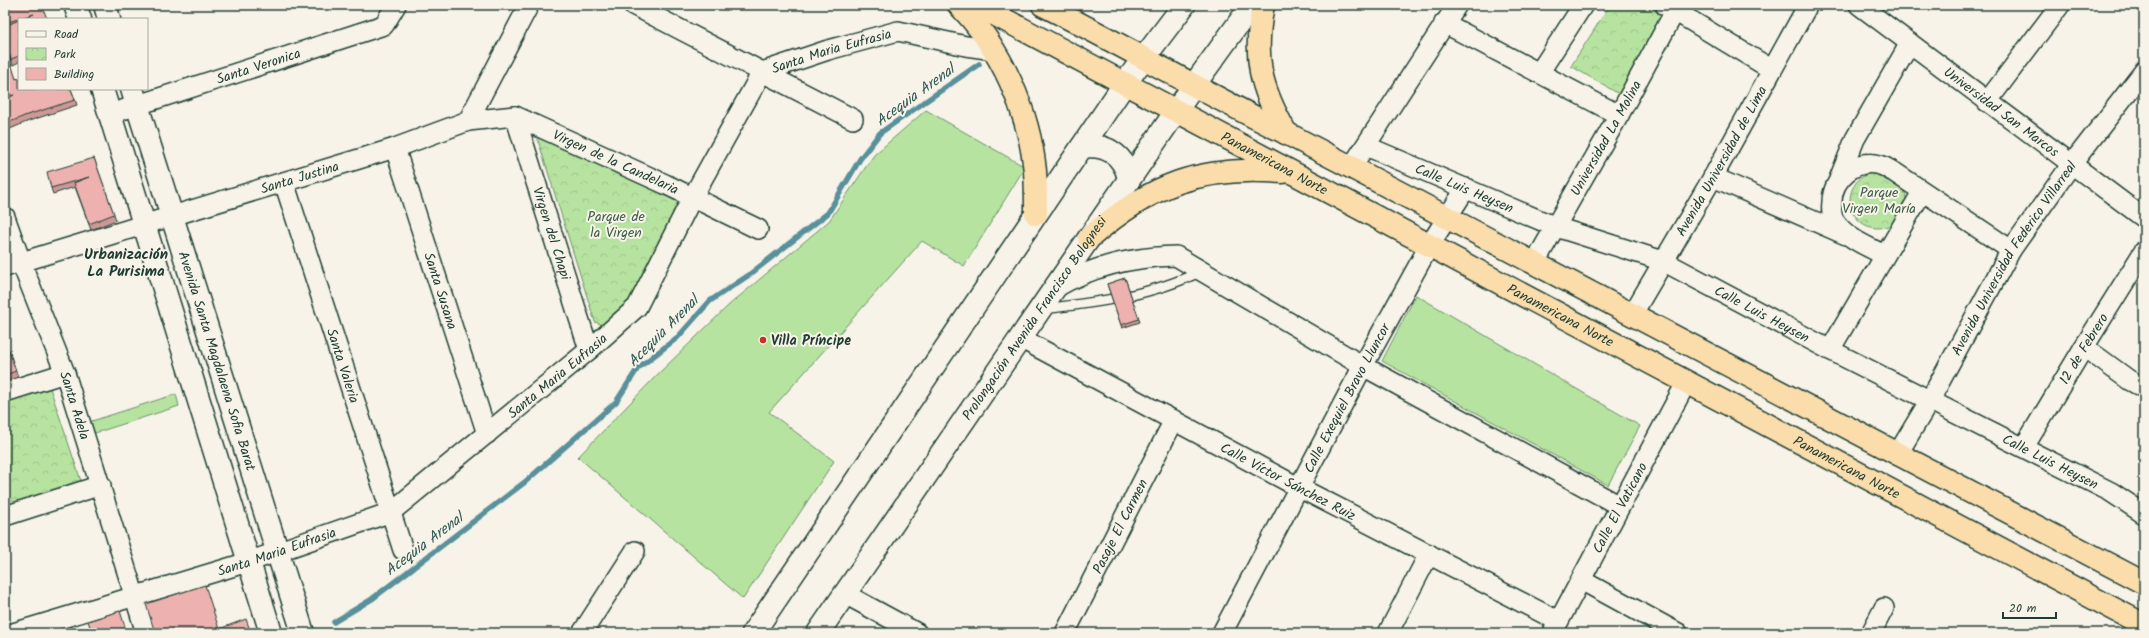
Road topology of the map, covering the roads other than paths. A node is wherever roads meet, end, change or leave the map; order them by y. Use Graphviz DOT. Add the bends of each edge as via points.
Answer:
graph roads {
  1 [pos="75,5"];
  2 [pos="105,5"];
  3 [pos="396,5"];
  4 [pos="528,5"];
  5 [pos="633,5"];
  6 [pos="959,5"];
  7 [pos="977,5"];
  8 [pos="1043,5"];
  9 [pos="1184,5"];
  10 [pos="1252,5"];
  11 [pos="1263,5"];
  12 [pos="1457,5"];
  13 [pos="1583,5"];
  14 [pos="1808,5"];
  15 [pos="1859,5"];
  16 [pos="1670,8"];
  17 [pos="2053,8"];
  18 [pos="80,18"];
  19 [pos="109,18"];
  20 [pos="1444,23"];
  21 [pos="1910,43"];
  22 [pos="994,50"];
  23 [pos="1143,58"];
  24 [pos="1771,69"];
  25 [pos="2144,71"];
  26 [pos="762,72"];
  27 [pos="1539,73"];
  28 [pos="1125,83"];
  29 [pos="1194,85"];
  30 [pos="102,90"];
  31 [pos="134,97"];
  32 [pos="1987,102"];
  33 [pos="1176,111"];
  34 [pos="110,114"];
  35 [pos="1619,115"];
  36 [pos="515,116"];
  37 [pos="853,120"];
  38 [pos="468,121"];
  39 [pos="1286,133"];
  40 [pos="1366,146"];
  41 [pos="1082,147"];
  42 [pos="395,148"];
  43 [pos="2070,165"];
  44 [pos="1352,168"];
  45 [pos="1290,172"];
  46 [pos="1713,177"];
  47 [pos="1129,179"];
  48 [pos="1838,179"];
  49 [pos="284,182"];
  50 [pos="1466,188"];
  51 [pos="1922,192"];
  52 [pos="692,198"];
  53 [pos="1036,214"];
  54 [pos="5,217"];
  55 [pos="172,217"];
  56 [pos="1447,218"];
  57 [pos="2144,218"];
  58 [pos="145,225"];
  59 [pos="1556,227"];
  60 [pos="758,229"];
  61 [pos="1847,236"];
  62 [pos="1089,238"];
  63 [pos="1429,246"];
  64 [pos="2011,250"];
  65 [pos="2144,251"];
  66 [pos="1884,255"];
  67 [pos="1664,262"];
  68 [pos="13,264"];
  69 [pos="1534,264"];
  70 [pos="1201,271"];
  71 [pos="1054,288"];
  72 [pos="1040,309"];
  73 [pos="1632,315"];
  74 [pos="1020,338"];
  75 [pos="2084,347"];
  76 [pos="588,350"];
  77 [pos="1830,350"];
  78 [pos="1363,366"];
  79 [pos="65,373"];
  80 [pos="1686,383"];
  81 [pos="2144,388"];
  82 [pos="5,392"];
  83 [pos="1930,400"];
  84 [pos="1174,420"];
  85 [pos="487,434"];
  86 [pos="2024,447"];
  87 [pos="1897,455"];
  88 [pos="101,485"];
  89 [pos="1298,487"];
  90 [pos="1620,506"];
  91 [pos="391,512"];
  92 [pos="2144,514"];
  93 [pos="5,516"];
  94 [pos="403,550"];
  95 [pos="635,551"];
  96 [pos="277,552"];
  97 [pos="1429,554"];
  98 [pos="248,562"];
  99 [pos="1581,580"];
  100 [pos="2144,583"];
  101 [pos="845,594"];
  102 [pos="136,596"];
  103 [pos="1884,608"];
  104 [pos="2144,625"];
  105 [pos="1555,627"];
  106 [pos="25,631"];
  107 [pos="146,633"];
  108 [pos="271,633"];
  109 [pos="303,633"];
  110 [pos="582,633"];
  111 [pos="753,633"];
  112 [pos="818,633"];
  113 [pos="917,633"];
  114 [pos="1065,633"];
  115 [pos="1222,633"];
  116 [pos="1388,633"];
  117 [pos="1678,633"];
  118 [pos="1871,633"];
  1 -- 18 [label="main road"];
  2 -- 19 [label="main road"];
  3 -- 31 [label="street, Santa Veronica" via="384,25"];
  4 -- 38 [label="street"];
  5 -- 26 [label="street"];
  6 -- 22 [label="highway"];
  7 -- 28 [label="highway, Panamericana Norte"];
  8 -- 23 [label="highway, Panamericana Norte"];
  9 -- 23 [label="main road"];
  10 -- 29 [label="main road, Prolongación Avenida Francisco Bolognesi"];
  11 -- 39 [label="highway" via="1258,39 1260,72 1270,104"];
  12 -- 20 [label="street"];
  13 -- 27 [label="street"];
  14 -- 24 [label="street, Avenida Universidad de Lima"];
  15 -- 21 [label="street, Universidad San Marcos"];
  16 -- 24 [label="street"];
  16 -- 35 [label="street, Universidad La Molina"];
  17 -- 32 [label="street"];
  20 -- 27 [label="street"];
  20 -- 40 [label="street"];
  21 -- 32 [label="street, Universidad San Marcos"];
  21 -- 48 [label="street" via="1855,139"];
  22 -- 26 [label="street, Santa Maria Eufrasia" via="898,31 828,50"];
  22 -- 53 [label="highway" via="1014,88 1027,129 1035,171"];
  23 -- 28 [label="main road"];
  23 -- 29 [label="highway, Panamericana Norte"];
  24 -- 46 [label="street, Avenida Universidad de Lima"];
  25 -- 43 [label="street, Avenida Universidad Federico Villarreal"];
  26 -- 37 [label="street"];
  26 -- 52 [label="street, Santa Maria Eufrasia"];
  27 -- 35 [label="street"];
  28 -- 33 [label="highway, Panamericana Norte"];
  28 -- 41 [label="main road"];
  29 -- 33 [label="main road, Prolongación Avenida Francisco Bolognesi"];
  29 -- 39 [label="highway, Panamericana Norte" via="1225,104"];
  30 -- 34 [label="main road, Avenida Santa Magdalaena Sofia Barat"];
  31 -- 34 [label="street, Santa Veronica"];
  31 -- 55 [label="main road, Avenida Santa Magdalaena Sofia Barat"];
  32 -- 43 [label="street, Universidad San Marcos"];
  33 -- 45 [label="highway, Panamericana Norte"];
  33 -- 47 [label="main road, Prolongación Avenida Francisco Bolognesi"];
  34 -- 58 [label="main road, Avenida Santa Magdalaena Sofia Barat"];
  35 -- 59 [label="street, Universidad La Molina"];
  36 -- 38 [label="street"];
  36 -- 52 [label="street, Virgen de la Candelaria"];
  36 -- 76 [label="street, Virgen del Chapi"];
  38 -- 42 [label="street, Santa Justina"];
  39 -- 44 [label="highway, Panamericana Norte"];
  40 -- 44 [label="street"];
  40 -- 50 [label="street, Calle Luis Heysen"];
  41 -- 47 [label="main road" via="1100,146 1113,152 1123,161"];
  41 -- 53 [label="main road"];
  42 -- 49 [label="street, Santa Justina"];
  42 -- 85 [label="street, Santa Susana"];
  43 -- 57 [label="street, Universidad San Marcos"];
  43 -- 64 [label="street, Avenida Universidad Federico Villarreal"];
  44 -- 56 [label="highway, Panamericana Norte"];
  45 -- 62 [label="highway" via="1217,172 1181,180 1148,195 1116,214"];
  45 -- 63 [label="highway, Panamericana Norte"];
  46 -- 61 [label="street"];
  46 -- 67 [label="street, Avenida Universidad de Lima"];
  47 -- 62 [label="main road, Prolongación Avenida Francisco Bolognesi"];
  48 -- 51 [label="street" via="1847,171 1863,164 1880,165"];
  48 -- 61 [label="street" via="1832,193 1831,212 1835,222"];
  49 -- 55 [label="street, Santa Justina"];
  49 -- 91 [label="street, Santa Valeria"];
  50 -- 56 [label="street, Calle Exequiel Bravo Lluncor"];
  50 -- 59 [label="street, Calle Luis Heysen"];
  51 -- 64 [label="street"];
  51 -- 66 [label="street"];
  52 -- 60 [label="street, Virgen de la Candelaria"];
  52 -- 76 [label="street, Santa Maria Eufrasia" via="637,307"];
  53 -- 111 [label="main road"];
  54 -- 68 [label="street, Santa Adela"];
  55 -- 58 [label="street, Santa Justina"];
  55 -- 96 [label="main road, Avenida Santa Magdalaena Sofia Barat"];
  56 -- 63 [label="street, Calle Exequiel Bravo Lluncor"];
  56 -- 69 [label="highway, Panamericana Norte"];
  58 -- 68 [label="street, Santa Justina"];
  58 -- 98 [label="main road, Avenida Santa Magdalaena Sofia Barat"];
  59 -- 67 [label="street, Calle Luis Heysen"];
  59 -- 69 [label="street, Universidad La Molina"];
  61 -- 66 [label="street"];
  62 -- 71 [label="main road, Prolongación Avenida Francisco Bolognesi"];
  63 -- 78 [label="street, Calle Exequiel Bravo Lluncor"];
  63 -- 80 [label="highway, Panamericana Norte"];
  64 -- 83 [label="street, Avenida Universidad Federico Villarreal"];
  65 -- 75 [label="street, 12 de Febrero"];
  66 -- 77 [label="street"];
  67 -- 73 [label="street, Avenida Universidad de Lima"];
  67 -- 77 [label="street, Calle Luis Heysen"];
  68 -- 79 [label="street, Santa Adela"];
  69 -- 73 [label="highway, Panamericana Norte"];
  70 -- 71 [label="street" via="1176,256 1146,256 1077,275"];
  70 -- 72 [label="lane" via="1170,285 1088,304"];
  70 -- 78 [label="street"];
  71 -- 72 [label="main road, Prolongación Avenida Francisco Bolognesi"];
  72 -- 74 [label="main road, Prolongación Avenida Francisco Bolognesi"];
  73 -- 87 [label="highway, Panamericana Norte"];
  74 -- 84 [label="street, Calle Víctor Sánchez Ruiz"];
  74 -- 101 [label="main road, Prolongación Avenida Francisco Bolognesi"];
  75 -- 81 [label="street"];
  75 -- 86 [label="street, 12 de Febrero"];
  76 -- 85 [label="street, Santa Maria Eufrasia"];
  77 -- 83 [label="street, Calle Luis Heysen"];
  78 -- 89 [label="street, Calle Exequiel Bravo Lluncor"];
  78 -- 90 [label="street"];
  79 -- 82 [label="street"];
  79 -- 88 [label="street, Santa Adela"];
  80 -- 90 [label="street, Calle El Vaticano"];
  80 -- 104 [label="highway, Panamericana Norte"];
  83 -- 86 [label="street, Calle Luis Heysen"];
  83 -- 87 [label="street, Avenida Universidad Federico Villarreal"];
  84 -- 89 [label="street, Calle Víctor Sánchez Ruiz"];
  84 -- 114 [label="street, Pasaje El Carmen"];
  85 -- 91 [label="street, Santa Maria Eufrasia"];
  86 -- 92 [label="street, Calle Luis Heysen" via="2111,492"];
  87 -- 100 [label="highway, Panamericana Norte"];
  88 -- 93 [label="street"];
  88 -- 102 [label="street, Santa Adela"];
  89 -- 97 [label="street, Calle Víctor Sánchez Ruiz"];
  89 -- 115 [label="street, Calle Exequiel Bravo Lluncor"];
  90 -- 99 [label="street, Calle El Vaticano"];
  91 -- 94 [label="street, Santa Valeria"];
  91 -- 96 [label="street, Santa Maria Eufrasia"];
  95 -- 110 [label="street"];
  96 -- 98 [label="street, Santa Maria Eufrasia"];
  96 -- 109 [label="main road, Avenida Santa Magdalaena Sofia Barat"];
  97 -- 105 [label="street, Calle Víctor Sánchez Ruiz"];
  97 -- 116 [label="street"];
  98 -- 102 [label="street, Santa Maria Eufrasia"];
  98 -- 108 [label="main road, Avenida Santa Magdalaena Sofia Barat"];
  99 -- 105 [label="street, Calle El Vaticano"];
  99 -- 117 [label="street"];
  101 -- 112 [label="main road, Prolongación Avenida Francisco Bolognesi"];
  101 -- 113 [label="street"];
  102 -- 106 [label="street, Santa Maria Eufrasia"];
  102 -- 107 [label="street, Santa Adela"];
  103 -- 118 [label="street"];
}
